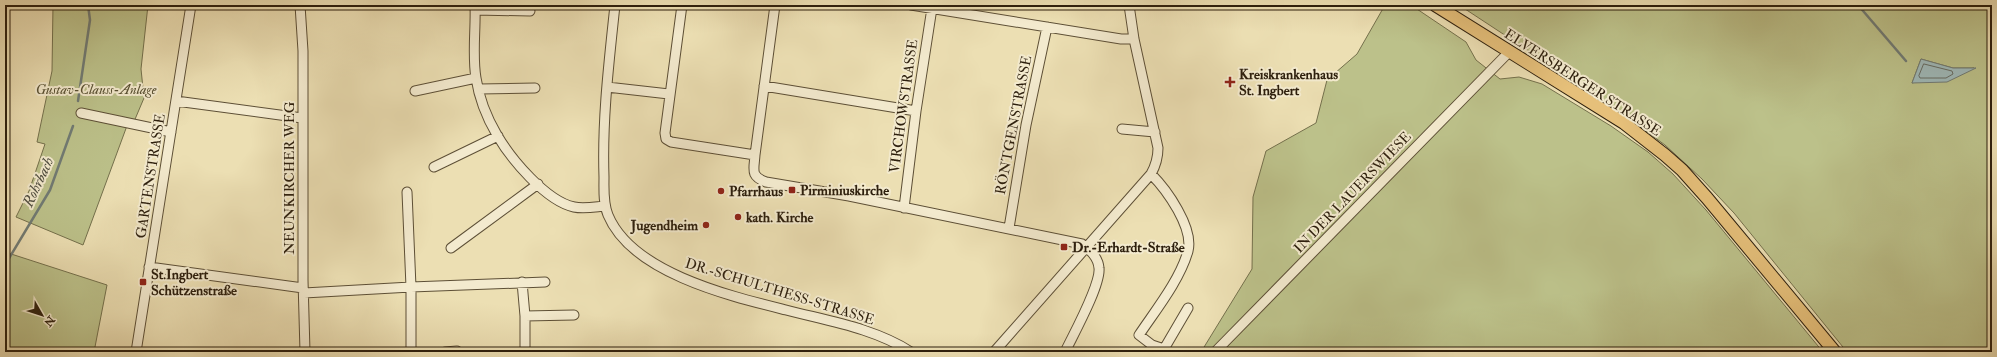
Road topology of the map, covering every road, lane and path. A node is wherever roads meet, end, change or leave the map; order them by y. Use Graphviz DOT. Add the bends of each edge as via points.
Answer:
graph roads {
  1 [pos="191,5"];
  2 [pos="300,5"];
  3 [pos="615,5"];
  4 [pos="682,5"];
  5 [pos="775,5"];
  6 [pos="911,5"];
  7 [pos="1129,5"];
  8 [pos="1434,5"];
  9 [pos="475,8"];
  10 [pos="932,8"];
  11 [pos="530,11"];
  12 [pos="1048,27"];
  13 [pos="1134,39"];
  14 [pos="1510,51"];
  15 [pos="476,78"];
  16 [pos="764,86"];
  17 [pos="607,87"];
  18 [pos="535,88"];
  19 [pos="479,89"];
  20 [pos="415,92"];
  21 [pos="669,94"];
  22 [pos="176,101"];
  23 [pos="916,111"];
  24 [pos="81,113"];
  25 [pos="302,118"];
  26 [pos="1122,129"];
  27 [pos="172,132"];
  28 [pos="1155,132"];
  29 [pos="498,136"];
  30 [pos="755,155"];
  31 [pos="434,167"];
  32 [pos="1151,174"];
  33 [pos="538,184"];
  34 [pos="407,192"];
  35 [pos="604,206"];
  36 [pos="904,208"];
  37 [pos="1008,228"];
  38 [pos="1086,247"];
  39 [pos="451,248"];
  40 [pos="149,267"];
  41 [pos="522,282"];
  42 [pos="545,282"];
  43 [pos="411,287"];
  44 [pos="303,290"];
  45 [pos="1188,308"];
  46 [pos="574,315"];
  47 [pos="525,316"];
  48 [pos="1150,349"];
  49 [pos="457,351"];
  50 [pos="136,352"];
  51 [pos="305,352"];
  52 [pos="411,352"];
  53 [pos="444,352"];
  54 [pos="525,352"];
  55 [pos="911,352"];
  56 [pos="994,352"];
  57 [pos="1065,352"];
  58 [pos="1215,352"];
  59 [pos="1835,352"];
  1 -- 22 [label="street, GARTENSTRASSE"];
  2 -- 25 [label="street, NEUNKIRCHER WEG" via="303,50"];
  3 -- 17 [label="street, DR.-SCHULTHESS-STRASSE"];
  4 -- 21 [label="street"];
  5 -- 16 [label="street"];
  6 -- 10 [label="street"];
  7 -- 13 [label="street"];
  8 -- 14 [label="main road, ELVERSBERGER STRASSE"];
  9 -- 11 [label="street"];
  9 -- 15 [label="street"];
  10 -- 12 [label="street"];
  10 -- 23 [label="street, VIRCHOWSTRASSE"];
  12 -- 13 [label="street"];
  12 -- 37 [label="street, RÖNTGENSTRASSE" via="1026,125"];
  13 -- 28 [label="street"];
  14 -- 58 [label="street, IN DER LAUERSWIESE"];
  14 -- 59 [label="main road, ELVERSBERGER STRASSE" via="1648,141 1682,170"];
  15 -- 19 [label="street"];
  15 -- 20 [label="street"];
  16 -- 23 [label="street"];
  16 -- 30 [label="street"];
  17 -- 21 [label="street"];
  17 -- 35 [label="street, DR.-SCHULTHESS-STRASSE"];
  18 -- 19 [label="street"];
  19 -- 29 [label="street" via="489,120"];
  21 -- 30 [label="street" via="666,139 671,142"];
  22 -- 25 [label="street"];
  22 -- 27 [label="street, GARTENSTRASSE"];
  23 -- 36 [label="street, VIRCHOWSTRASSE"];
  24 -- 27 [label="street"];
  25 -- 44 [label="street, NEUNKIRCHER WEG"];
  26 -- 28 [label="street"];
  27 -- 40 [label="street, GARTENSTRASSE"];
  28 -- 32 [label="street" via="1158,159"];
  29 -- 31 [label="street"];
  29 -- 33 [label="street" via="524,171"];
  30 -- 36 [label="street" via="753,173 766,182"];
  32 -- 38 [label="street"];
  32 -- 48 [label="street" via="1168,192 1176,206 1189,243 1171,286 1139,335"];
  33 -- 35 [label="street" via="548,193 573,207"];
  33 -- 39 [label="street"];
  34 -- 43 [label="street"];
  35 -- 55 [label="street, DR.-SCHULTHESS-STRASSE" via="608,217 628,245 673,274 747,299 856,328"];
  36 -- 37 [label="street"];
  37 -- 38 [label="street" via="1077,242"];
  38 -- 56 [label="street"];
  38 -- 57 [label="street" via="1094,254 1099,270 1090,298"];
  40 -- 44 [label="street"];
  40 -- 50 [label="street, GARTENSTRASSE"];
  41 -- 42 [label="street"];
  41 -- 43 [label="street"];
  41 -- 47 [label="street"];
  43 -- 44 [label="street"];
  43 -- 52 [label="street"];
  44 -- 51 [label="street, NEUNKIRCHER WEG"];
  45 -- 48 [label="street" via="1164,349"];
  46 -- 47 [label="street"];
  47 -- 54 [label="street"];
  49 -- 53 [label="street"];
}
